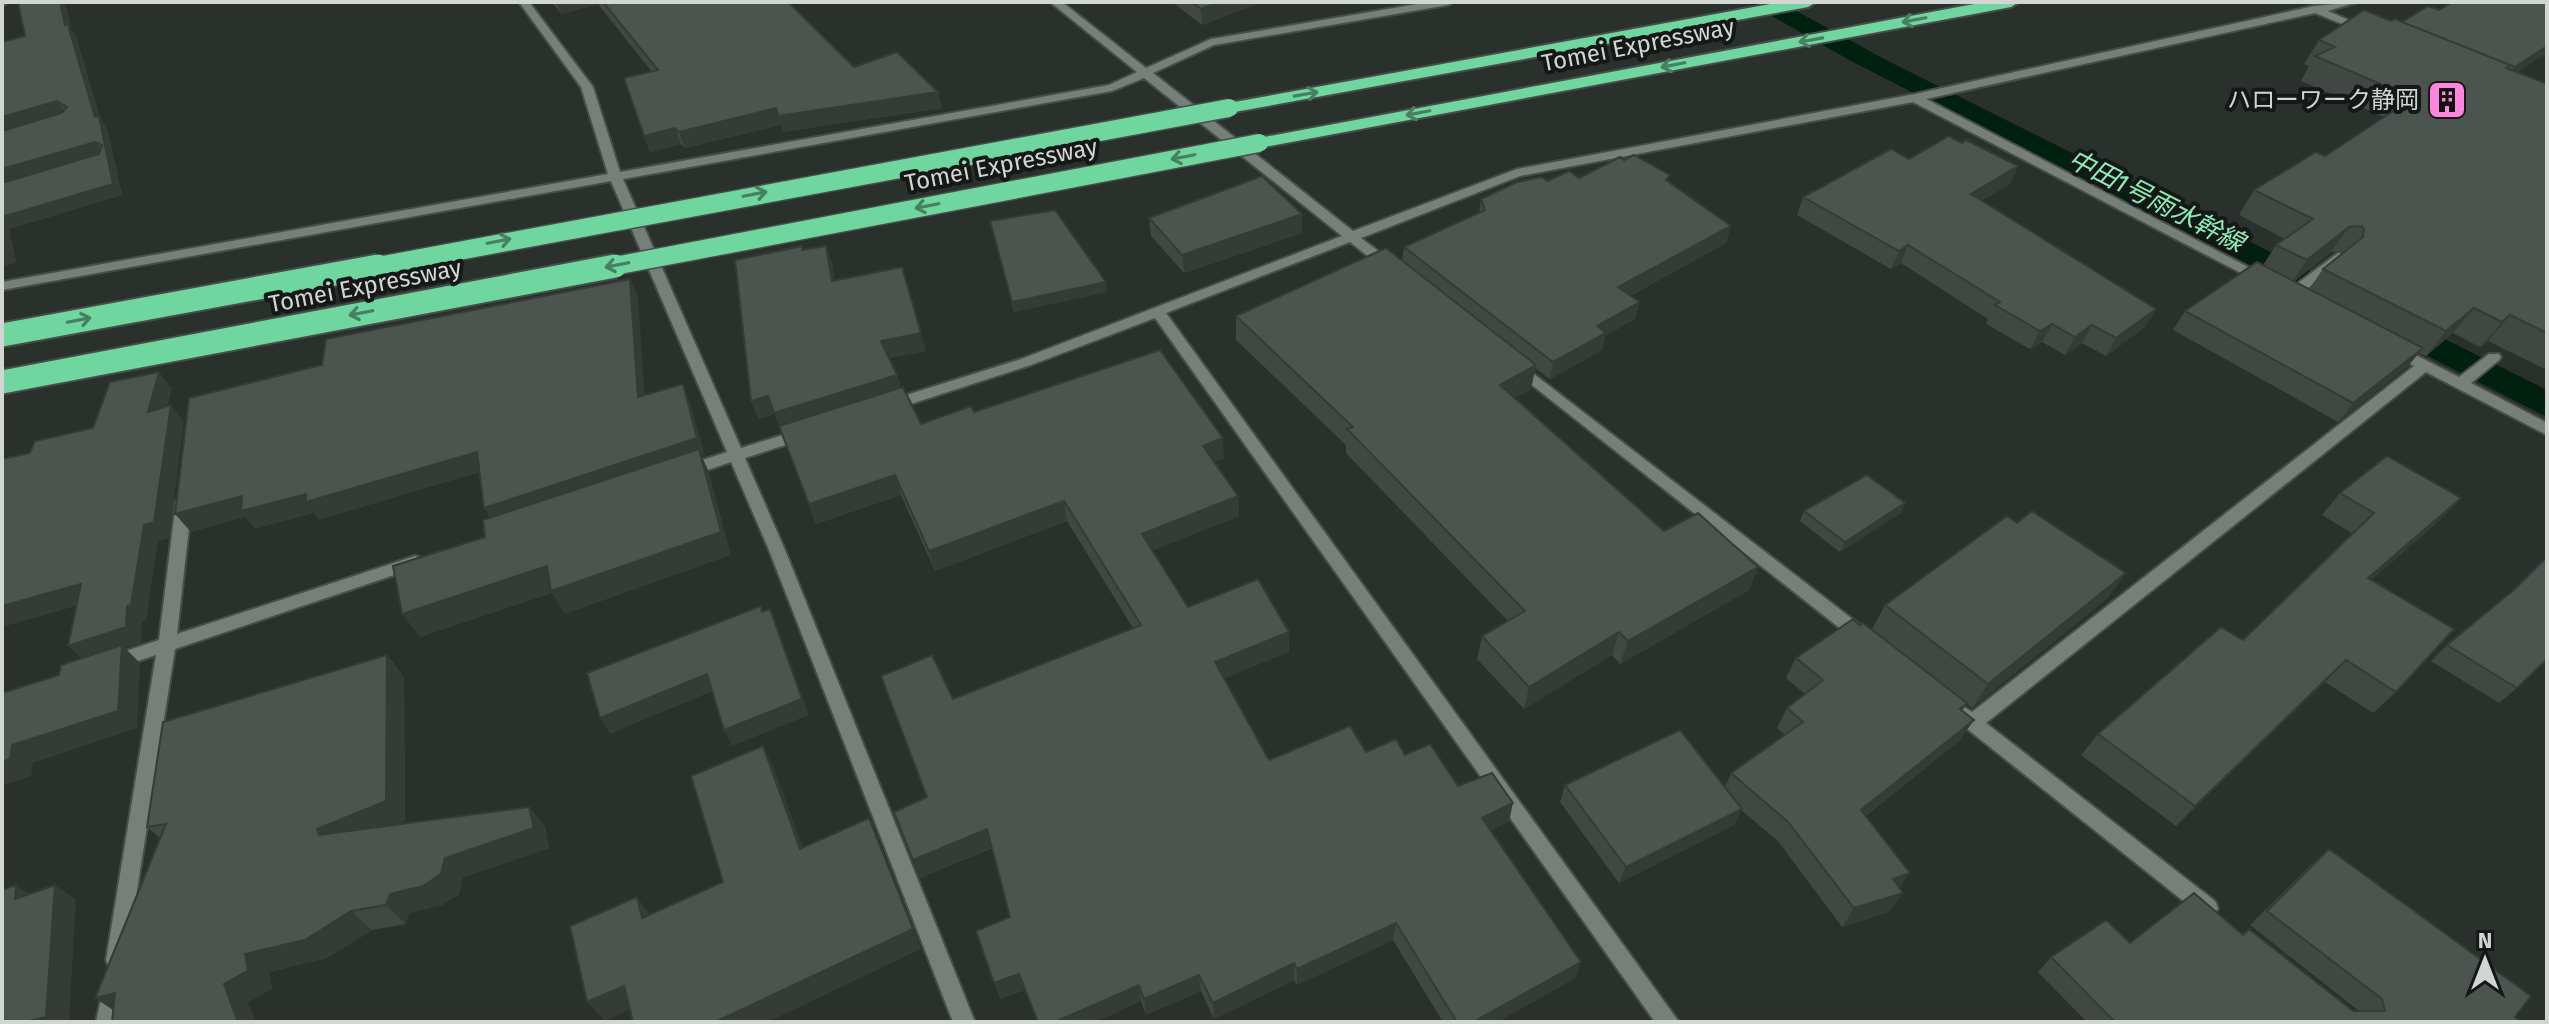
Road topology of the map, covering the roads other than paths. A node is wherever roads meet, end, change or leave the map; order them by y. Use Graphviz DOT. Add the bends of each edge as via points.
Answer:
graph roads {
  1 [pos="524,2"];
  2 [pos="1055,2"];
  3 [pos="1448,2"];
  4 [pos="1808,2"];
  5 [pos="2011,2"];
  6 [pos="2297,2"];
  7 [pos="2352,2"];
  8 [pos="2315,9"];
  9 [pos="2373,33"];
  10 [pos="1143,73"];
  11 [pos="1915,98"];
  12 [pos="615,176"];
  13 [pos="1351,237"];
  14 [pos="2338,257"];
  15 [pos="1401,276"];
  16 [pos="2,286"];
  17 [pos="1158,312"];
  18 [pos="2,335"];
  19 [pos="2385,344"];
  20 [pos="1500,353"];
  21 [pos="132,356"];
  22 [pos="2494,357"];
  23 [pos="2425,365"];
  24 [pos="2,382"];
  25 [pos="2460,384"];
  26 [pos="2,390"];
  27 [pos="880,409"];
  28 [pos="821,427"];
  29 [pos="2547,430"];
  30 [pos="734,455"];
  31 [pos="675,475"];
  32 [pos="187,476"];
  33 [pos="424,559"];
  34 [pos="167,644"];
  35 [pos="1873,645"];
  36 [pos="92,669"];
  37 [pos="1947,703"];
  38 [pos="1972,723"];
  39 [pos="2218,916"];
  40 [pos="107,1022"];
  41 [pos="964,1022"];
  42 [pos="1668,1022"];
  1 -- 12 [label="street" via="587,87"];
  2 -- 10 [label="street"];
  3 -- 10 [label="street" via="1211,42"];
  18 -- 4 [label="highway, Tomei Expressway, one-way, bridge"];
  5 -- 21 [label="highway, Tomei Expressway, one-way, bridge"];
  6 -- 8 [label="street"];
  7 -- 8 [label="street"];
  8 -- 9 [label="street"];
  8 -- 11 [label="street"];
  10 -- 12 [label="street" via="1112,88"];
  10 -- 13 [label="street"];
  11 -- 13 [label="street" via="1517,173"];
  11 -- 14 [label="street" via="2299,294"];
  12 -- 16 [label="street"];
  12 -- 30 [label="street"];
  13 -- 15 [label="street"];
  13 -- 17 [label="street"];
  17 -- 27 [label="street"];
  17 -- 42 [label="street"];
  19 -- 23 [label="street"];
  20 -- 35 [label="street"];
  21 -- 24 [label="highway, Tomei Expressway, bridge"];
  21 -- 26 [label="highway, bridge"];
  22 -- 25 [label="street"];
  23 -- 25 [label="street"];
  23 -- 38 [label="street"];
  25 -- 29 [label="street"];
  28 -- 30 [label="street"];
  30 -- 31 [label="street"];
  30 -- 41 [label="street" via="777,550"];
  32 -- 34 [label="street"];
  33 -- 34 [label="street"];
  34 -- 36 [label="street"];
  34 -- 40 [label="street"];
  37 -- 38 [label="street"];
  38 -- 39 [label="street"];
}
